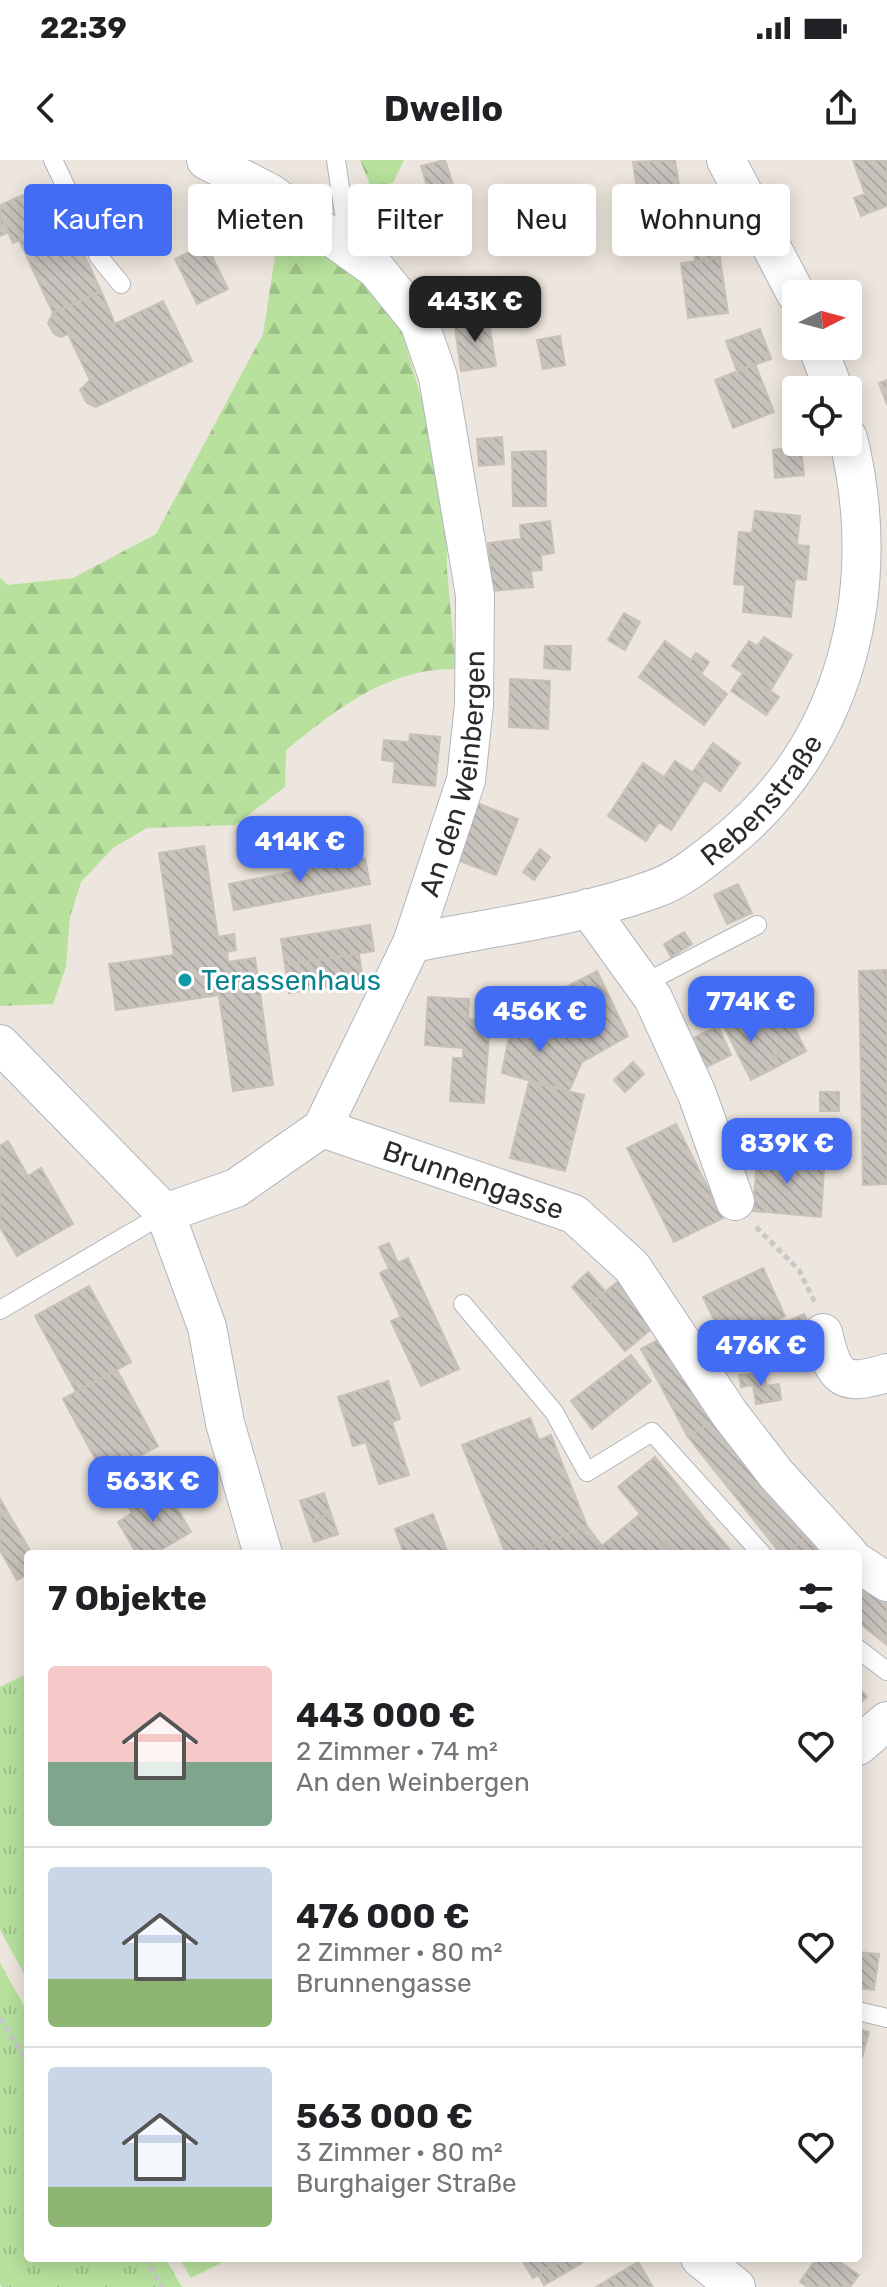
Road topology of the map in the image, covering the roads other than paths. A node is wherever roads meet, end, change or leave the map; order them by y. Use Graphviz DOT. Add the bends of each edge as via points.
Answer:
graph roads {
  1 [pos="53,160"];
  2 [pos="206,160"];
  3 [pos="336,160"];
  4 [pos="726,160"];
  5 [pos="348,237"];
  6 [pos="348,249"];
  7 [pos="358,256"];
  8 [pos="789,280"];
  9 [pos="121,284"];
  10 [pos="852,456"];
  11 [pos="588,908"];
  12 [pos="757,925"];
  13 [pos="412,943"];
  14 [pos="643,984"];
  15 [pos="0,1044"];
  16 [pos="322,1128"];
  17 [pos="735,1201"];
  18 [pos="165,1213"];
  19 [pos="463,1304"];
  20 [pos="0,1310"];
  21 [pos="823,1333"];
  22 [pos="887,1373"];
  23 [pos="258,1540"];
  24 [pos="280,1550"];
  25 [pos="758,1550"];
  26 [pos="845,1550"];
  27 [pos="862,1566"];
  28 [pos="887,1582"];
  29 [pos="862,1652"];
  30 [pos="887,1671"];
  31 [pos="887,1721"];
  32 [pos="862,1743"];
  33 [pos="862,2012"];
  34 [pos="887,2018"];
  35 [pos="705,2262"];
  36 [pos="736,2287"];
  1 -- 9 [label="lane" via="99,257"];
  2 -- 6 [label="street, An den Weinbergen" via="270,193"];
  3 -- 5 [label="lane"];
  4 -- 8 [label="street"];
  7 -- 13 [label="street, An den Weinbergen" via="376,269 419,322 438,377 475,595 474,705 466,780"];
  10 -- 11 [label="street, Rebenstraße" via="859,482 859,613 835,695 806,750 761,814 698,864 657,889"];
  11 -- 13 [label="street, Rebenstraße"];
  11 -- 14 [label="street"];
  12 -- 14 [label="lane"];
  13 -- 16 [label="street, An den Weinbergen"];
  14 -- 17 [label="street" via="697,1094"];
  15 -- 18 [label="street"];
  16 -- 18 [label="street, An den Weinbergen" via="236,1188"];
  16 -- 26 [label="street, Brunnengasse" via="574,1214 632,1267 729,1413"];
  18 -- 20 [label="lane"];
  18 -- 23 [label="street" via="207,1327 225,1423"];
  19 -- 25 [label="lane" via="554,1412 587,1472 652,1432"];
  21 -- 22 [label="street" via="828,1354 845,1379 855,1382"];
  23 -- 24 [label="street"];
  27 -- 28 [label="street"];
  29 -- 30 [label="lane"];
  31 -- 32 [label="street"];
  33 -- 34 [label="lane"];
  35 -- 36 [label="street"];
}
